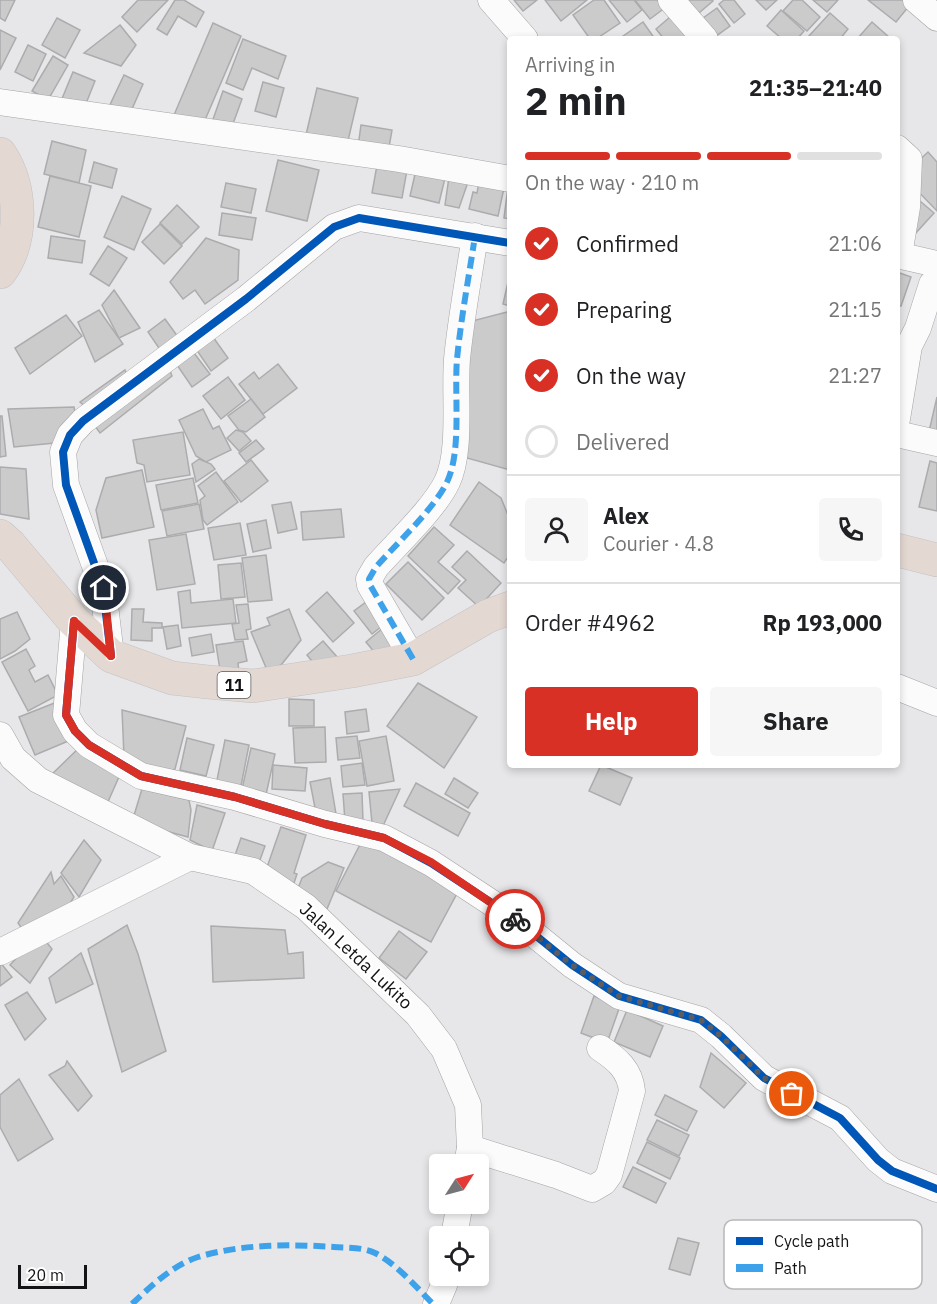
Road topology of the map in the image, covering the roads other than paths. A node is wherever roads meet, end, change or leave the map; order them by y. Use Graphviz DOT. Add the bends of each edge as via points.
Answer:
graph roads {
  1 [pos="491,0"];
  2 [pos="671,0"];
  3 [pos="916,0"];
  4 [pos="937,18"];
  5 [pos="522,36"];
  6 [pos="702,36"];
  7 [pos="0,102"];
  8 [pos="900,151"];
  9 [pos="0,154"];
  10 [pos="507,178"];
  11 [pos="475,236"];
  12 [pos="507,242"];
  13 [pos="900,244"];
  14 [pos="900,256"];
  15 [pos="0,272"];
  16 [pos="934,274"];
  17 [pos="928,330"];
  18 [pos="900,401"];
  19 [pos="900,435"];
  20 [pos="937,443"];
  21 [pos="0,536"];
  22 [pos="900,551"];
  23 [pos="937,560"];
  24 [pos="507,609"];
  25 [pos="74,621"];
  26 [pos="111,656"];
  27 [pos="412,658"];
  28 [pos="900,688"];
  29 [pos="937,703"];
  30 [pos="0,735"];
  31 [pos="190,857"];
  32 [pos="0,952"];
  33 [pos="600,1048"];
  34 [pos="468,1154"];
  35 [pos="489,1161"];
  36 [pos="937,1189"];
  1 -- 5 [label="street"];
  2 -- 6 [label="street"];
  3 -- 4 [label="street"];
  7 -- 10 [label="street" via="399,159"];
  8 -- 13 [label="street" via="909,159 907,207"];
  9 -- 15 [label="highway" via="14,189 18,218 10,259"];
  11 -- 12 [label="street"];
  11 -- 26 [label="street" via="359,218 334,227 70,435 63,452 66,485 104,588"];
  11 -- 27 [label="street" via="457,358 454,451 447,482 369,579"];
  14 -- 16 [label="street"];
  16 -- 17 [label="street"];
  17 -- 18 [label="street" via="909,346"];
  19 -- 20 [label="street"];
  21 -- 25 [label="highway, 11"];
  22 -- 23 [label="highway"];
  24 -- 27 [label="highway, 11"];
  25 -- 26 [label="highway, 11"];
  25 -- 36 [label="street" via="66,715 89,745 141,776 384,838 431,862 619,996 701,1020 764,1078 840,1118 892,1171"];
  26 -- 27 [label="highway, 11" via="172,678 253,686"];
  28 -- 29 [label="street"];
  30 -- 31 [label="street, Jalan Letda Lukito" via="13,758 38,780"];
  31 -- 32 [label="street"];
  31 -- 34 [label="street, Jalan Letda Lukito" via="253,872 306,907 418,1015 444,1049 468,1105"];
  33 -- 35 [label="street" via="626,1069 632,1091 604,1182 591,1189 556,1175"];
}
